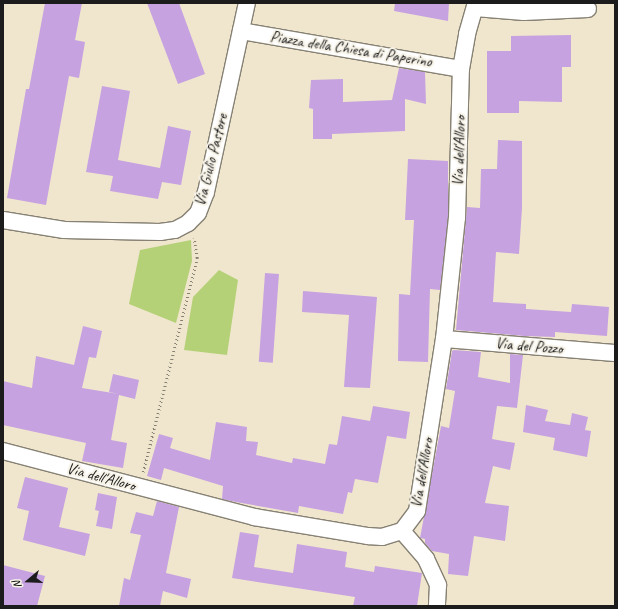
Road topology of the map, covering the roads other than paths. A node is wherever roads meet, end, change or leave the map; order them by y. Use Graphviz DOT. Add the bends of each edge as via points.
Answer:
graph roads {
  1 [pos="247,3"];
  2 [pos="476,5"];
  3 [pos="588,9"];
  4 [pos="241,31"];
  5 [pos="461,69"];
  6 [pos="3,220"];
  7 [pos="444,339"];
  8 [pos="615,353"];
  9 [pos="3,451"];
  10 [pos="402,531"];
  11 [pos="437,606"];
  1 -- 4 [label="street, Via Giulio Pastore"];
  2 -- 3 [label="street" via="517,12"];
  2 -- 5 [label="street, Via dell'Alloro" via="467,34"];
  4 -- 5 [label="street, Piazza della Chiesa di Paperino"];
  4 -- 6 [label="street, Via Giulio Pastore" via="206,192 198,213 188,223 175,230 153,232 64,230"];
  5 -- 7 [label="street, Via dell'Alloro" via="457,218"];
  7 -- 8 [label="street, Via del Pozzo"];
  7 -- 10 [label="street, Via dell'Alloro" via="417,511"];
  9 -- 10 [label="street, Via dell'Alloro" via="254,517 382,537"];
  10 -- 11 [label="street" via="426,559 438,585"];
}
